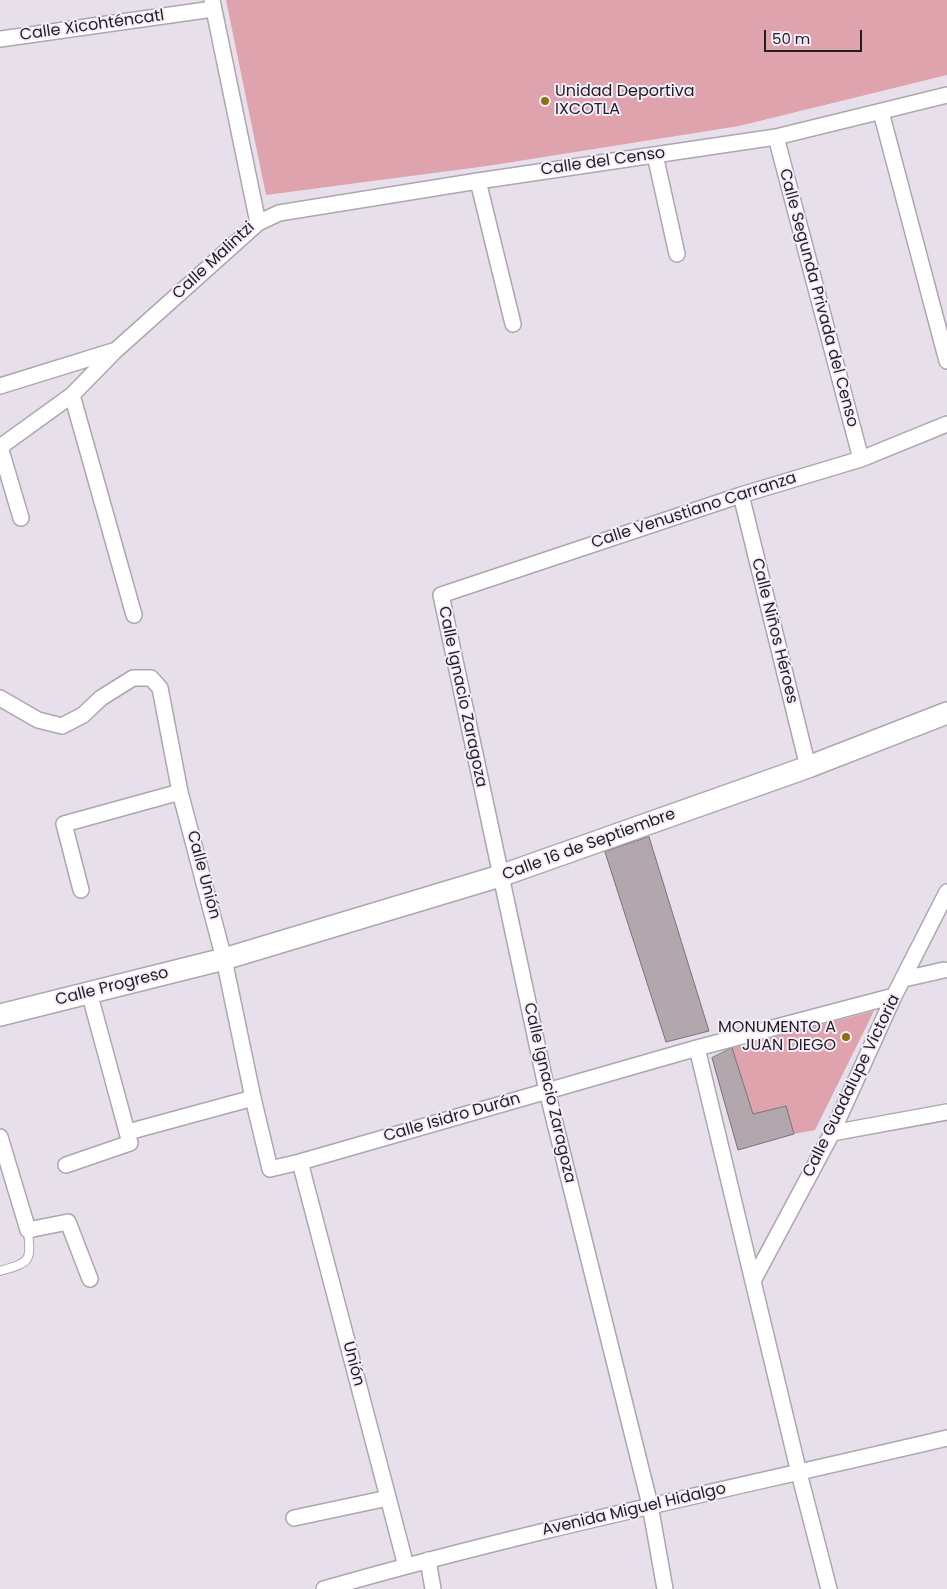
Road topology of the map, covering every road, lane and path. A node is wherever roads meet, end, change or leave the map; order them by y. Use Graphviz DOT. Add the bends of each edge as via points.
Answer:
graph roads {
  1 [pos="213,4"];
  2 [pos="0,39"];
  3 [pos="947,95"];
  4 [pos="881,112"];
  5 [pos="776,137"];
  6 [pos="655,155"];
  7 [pos="478,181"];
  8 [pos="258,223"];
  9 [pos="677,254"];
  10 [pos="513,324"];
  11 [pos="115,351"];
  12 [pos="947,361"];
  13 [pos="0,386"];
  14 [pos="72,395"];
  15 [pos="947,424"];
  16 [pos="0,447"];
  17 [pos="861,458"];
  18 [pos="741,495"];
  19 [pos="21,518"];
  20 [pos="440,595"];
  21 [pos="134,615"];
  22 [pos="0,698"];
  23 [pos="947,713"];
  24 [pos="808,767"];
  25 [pos="180,792"];
  26 [pos="500,876"];
  27 [pos="81,890"];
  28 [pos="947,892"];
  29 [pos="224,959"];
  30 [pos="944,970"];
  31 [pos="904,979"];
  32 [pos="89,992"];
  33 [pos="894,996"];
  34 [pos="0,1015"];
  35 [pos="697,1048"];
  36 [pos="547,1091"];
  37 [pos="254,1098"];
  38 [pos="947,1112"];
  39 [pos="128,1132"];
  40 [pos="832,1133"];
  41 [pos="0,1137"];
  42 [pos="300,1162"];
  43 [pos="66,1165"];
  44 [pos="28,1230"];
  45 [pos="0,1271"];
  46 [pos="90,1279"];
  47 [pos="754,1279"];
  48 [pos="947,1438"];
  49 [pos="799,1473"];
  50 [pos="388,1498"];
  51 [pos="650,1505"];
  52 [pos="294,1518"];
  53 [pos="428,1560"];
  54 [pos="406,1566"];
  55 [pos="324,1589"];
  56 [pos="433,1589"];
  57 [pos="665,1589"];
  58 [pos="829,1589"];
  1 -- 2 [label="street, Calle Xicohténcatl"];
  1 -- 8 [label="street, Calle Malintzi"];
  3 -- 4 [label="street, Calle del Censo"];
  4 -- 5 [label="street, Calle del Censo"];
  4 -- 12 [label="street"];
  5 -- 6 [label="street, Calle del Censo"];
  5 -- 17 [label="street, Calle Segunda Privada del Censo"];
  6 -- 7 [label="street, Calle del Censo"];
  6 -- 9 [label="street"];
  7 -- 8 [label="street, Calle del Censo" via="279,213"];
  7 -- 10 [label="street"];
  8 -- 11 [label="street, Calle Malintzi"];
  11 -- 13 [label="street"];
  11 -- 14 [label="street, Calle Malintzi"];
  14 -- 16 [label="street, Calle Malintzi"];
  14 -- 21 [label="street"];
  15 -- 17 [label="street, Calle Venustiano Carranza"];
  16 -- 19 [label="street"];
  17 -- 18 [label="street, Calle Venustiano Carranza"];
  18 -- 20 [label="street, Calle Venustiano Carranza"];
  18 -- 24 [label="street, Calle Niños Héroes"];
  20 -- 26 [label="street, Calle Ignacio Zaragoza"];
  22 -- 25 [label="street, Calle Unión" via="38,720 62,726 83,715 101,698 133,678 151,678 160,688"];
  23 -- 24 [label="street, Calle 16 de Septiembre"];
  24 -- 26 [label="street, Calle 16 de Septiembre"];
  25 -- 27 [label="street" via="64,824"];
  25 -- 29 [label="street, Calle Unión"];
  26 -- 29 [label="street, Calle 16 de Septiembre"];
  26 -- 36 [label="street, Calle Ignacio Zaragoza"];
  28 -- 31 [label="street, Calle Guadalupe Victoria"];
  29 -- 32 [label="street, Calle Progreso"];
  29 -- 37 [label="street"];
  30 -- 31 [label="street"];
  31 -- 33 [label="street, Calle Guadalupe Victoria"];
  32 -- 34 [label="street, Calle Progreso"];
  32 -- 39 [label="street"];
  33 -- 35 [label="street, Calle Isidro Durán"];
  33 -- 40 [label="street, Calle Guadalupe Victoria"];
  35 -- 36 [label="street, Calle Isidro Durán"];
  35 -- 47 [label="street"];
  36 -- 42 [label="street, Calle Isidro Durán"];
  36 -- 51 [label="street, Calle Ignacio Zaragoza"];
  37 -- 39 [label="street"];
  37 -- 42 [label="street, Calle Isidro Durán" via="270,1169"];
  38 -- 40 [label="street"];
  39 -- 43 [label="street" via="130,1143"];
  40 -- 47 [label="street, Calle Guadalupe Victoria"];
  41 -- 44 [label="street"];
  42 -- 50 [label="street, Unión"];
  44 -- 45 [label="lane" via="28,1259 21,1265"];
  44 -- 46 [label="street" via="68,1222"];
  47 -- 49 [label="street"];
  48 -- 49 [label="street, Avenida Miguel Hidalgo"];
  49 -- 51 [label="street, Avenida Miguel Hidalgo"];
  49 -- 58 [label="street"];
  50 -- 52 [label="street"];
  50 -- 54 [label="street, Unión"];
  51 -- 53 [label="street, Avenida Miguel Hidalgo"];
  51 -- 57 [label="street, Calle Ignacio Zaragoza"];
  53 -- 54 [label="street, Avenida Miguel Hidalgo"];
  53 -- 56 [label="street"];
  54 -- 55 [label="street, Avenida Miguel Hidalgo"];
}
